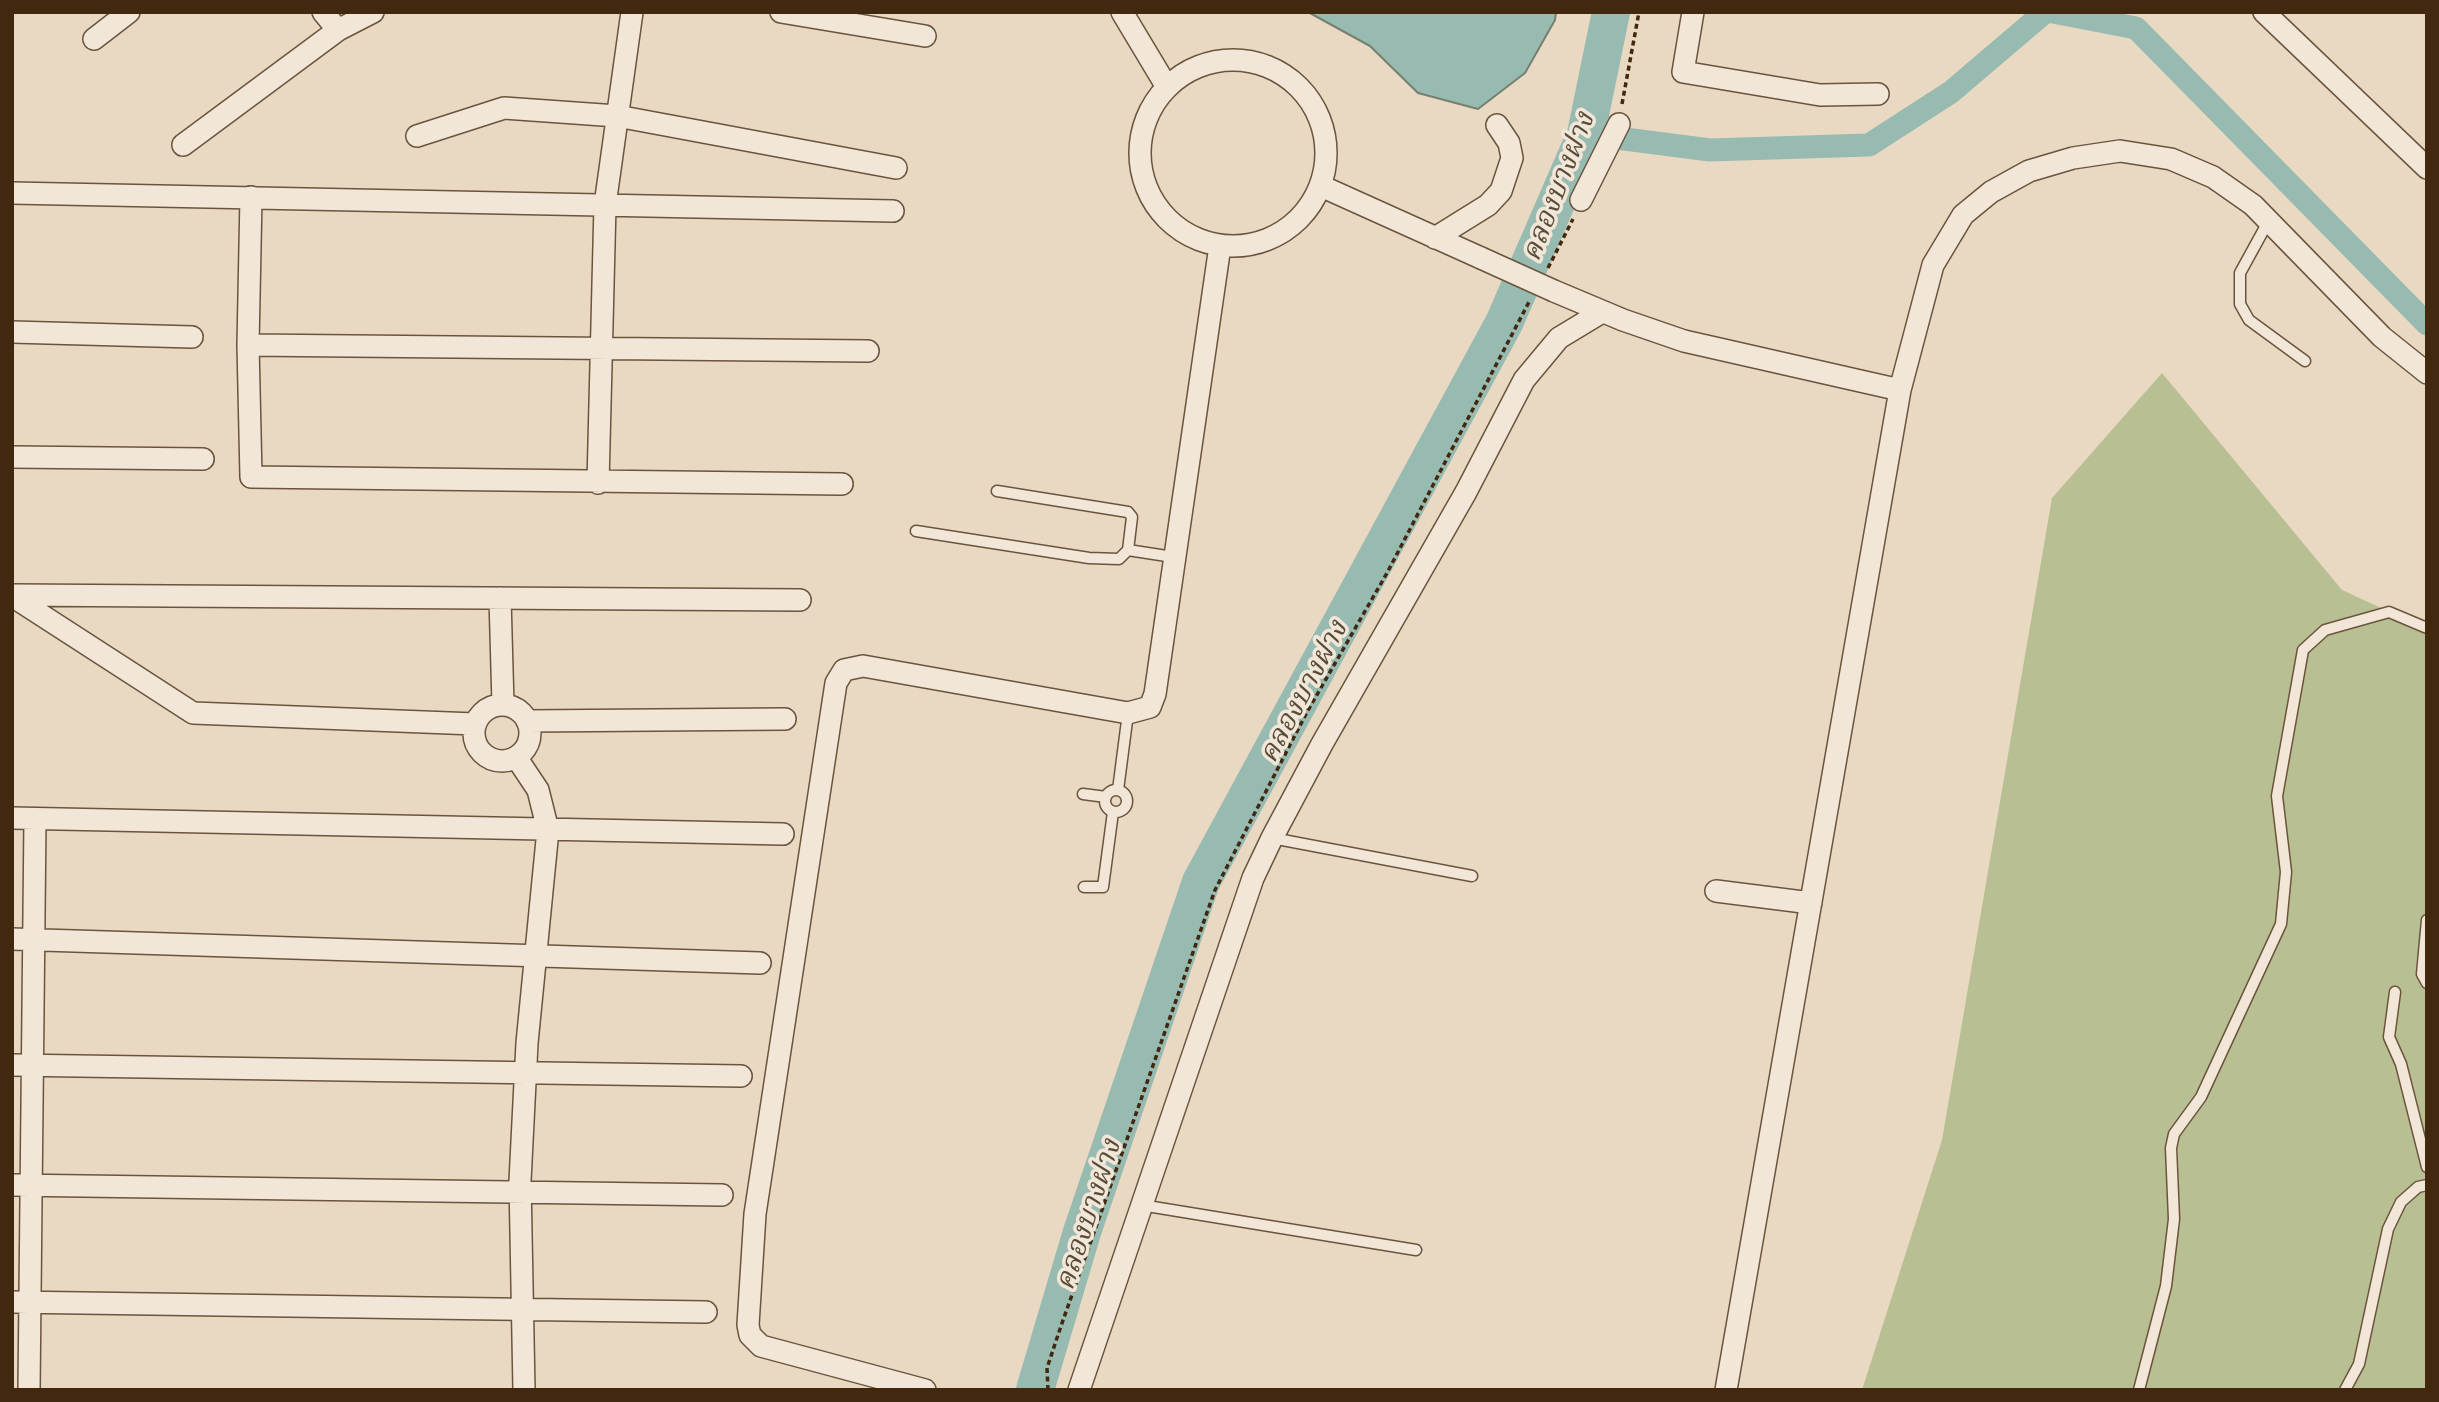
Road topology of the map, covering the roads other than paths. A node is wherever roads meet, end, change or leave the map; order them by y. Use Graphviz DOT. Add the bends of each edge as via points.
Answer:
graph roads {
  1 [pos="129,12"];
  2 [pos="323,12"];
  3 [pos="373,12"];
  4 [pos="632,12"];
  5 [pos="781,12"];
  6 [pos="1122,12"];
  7 [pos="1693,12"];
  8 [pos="2264,12"];
  9 [pos="338,30"];
  10 [pos="925,36"];
  11 [pos="94,38"];
  12 [pos="1167,87"];
  13 [pos="1878,94"];
  14 [pos="617,116"];
  15 [pos="1619,124"];
  16 [pos="1497,125"];
  17 [pos="417,136"];
  18 [pos="183,145"];
  19 [pos="896,168"];
  20 [pos="2427,168"];
  21 [pos="1321,186"];
  22 [pos="12,193"];
  23 [pos="251,197"];
  24 [pos="1581,200"];
  25 [pos="605,205"];
  26 [pos="893,211"];
  27 [pos="2268,222"];
  28 [pos="1435,237"];
  29 [pos="1220,246"];
  30 [pos="1602,312"];
  31 [pos="12,332"];
  32 [pos="192,337"];
  33 [pos="248,345"];
  34 [pos="601,346"];
  35 [pos="868,351"];
  36 [pos="2305,361"];
  37 [pos="2427,373"];
  38 [pos="1900,390"];
  39 [pos="12,457"];
  40 [pos="203,459"];
  41 [pos="598,483"];
  42 [pos="842,484"];
  43 [pos="997,491"];
  44 [pos="916,531"];
  45 [pos="1128,551"];
  46 [pos="1173,557"];
  47 [pos="12,595"];
  48 [pos="500,598"];
  49 [pos="800,600"];
  50 [pos="2427,628"];
  51 [pos="503,705"];
  52 [pos="1128,713"];
  53 [pos="785,719"];
  54 [pos="527,721"];
  55 [pos="475,724"];
  56 [pos="516,757"];
  57 [pos="1118,790"];
  58 [pos="1083,794"];
  59 [pos="1106,797"];
  60 [pos="1113,812"];
  61 [pos="12,818"];
  62 [pos="35,819"];
  63 [pos="548,830"];
  64 [pos="783,834"];
  65 [pos="1272,838"];
  66 [pos="1472,876"];
  67 [pos="1084,887"];
  68 [pos="1716,891"];
  69 [pos="1811,903"];
  70 [pos="2427,920"];
  71 [pos="12,939"];
  72 [pos="36,939"];
  73 [pos="536,956"];
  74 [pos="760,963"];
  75 [pos="2427,983"];
  76 [pos="2395,992"];
  77 [pos="23,1065"];
  78 [pos="526,1073"];
  79 [pos="741,1076"];
  80 [pos="2427,1167"];
  81 [pos="22,1185"];
  82 [pos="2427,1185"];
  83 [pos="520,1192"];
  84 [pos="722,1195"];
  85 [pos="1141,1205"];
  86 [pos="1416,1250"];
  87 [pos="21,1303"];
  88 [pos="523,1310"];
  89 [pos="706,1312"];
  90 [pos="872,1383"];
  91 [pos="29,1390"];
  92 [pos="524,1390"];
  93 [pos="925,1390"];
  94 [pos="1079,1390"];
  95 [pos="1726,1390"];
  96 [pos="2140,1390"];
  97 [pos="2345,1390"];
  1 -- 11 [label="street"];
  2 -- 9 [label="street"];
  3 -- 9 [label="street"];
  4 -- 14 [label="street"];
  5 -- 10 [label="street"];
  6 -- 12 [label="street"];
  7 -- 13 [label="street" via="1683,72 1820,95"];
  8 -- 20 [label="street"];
  9 -- 18 [label="street"];
  12 -- 21 [label="street" via="1216,61 1244,61 1272,68 1288,78 1314,105 1325,131 1327,159"];
  12 -- 29 [label="street" via="1149,111 1140,139 1140,169 1150,197 1168,220 1192,237"];
  14 -- 17 [label="street" via="504,108"];
  14 -- 19 [label="street"];
  14 -- 25 [label="street"];
  15 -- 24 [label="street"];
  16 -- 28 [label="street" via="1512,158 1501,191 1488,205"];
  21 -- 28 [label="street"];
  21 -- 29 [label="street" via="1305,213 1281,234 1252,245"];
  22 -- 23 [label="street"];
  23 -- 25 [label="street"];
  23 -- 33 [label="street"];
  25 -- 26 [label="street"];
  25 -- 34 [label="street"];
  27 -- 36 [label="lane" via="2240,273 2240,304 2249,320"];
  27 -- 37 [label="street" via="2382,337"];
  27 -- 38 [label="street" via="2253,205 2213,177 2171,159 2120,151 2029,171 1991,192 1964,215 1933,265"];
  28 -- 30 [label="street, bridge"];
  29 -- 46 [label="street"];
  30 -- 38 [label="street" via="1685,341"];
  30 -- 65 [label="street" via="1559,338 1524,380"];
  31 -- 32 [label="street"];
  33 -- 34 [label="street"];
  33 -- 41 [label="street" via="251,478"];
  34 -- 35 [label="street"];
  34 -- 41 [label="street"];
  38 -- 69 [label="street"];
  39 -- 40 [label="street"];
  41 -- 42 [label="street"];
  43 -- 45 [label="lane" via="1128,512 1132,517"];
  44 -- 45 [label="lane" via="1089,558 1119,559"];
  45 -- 46 [label="lane"];
  46 -- 52 [label="street" via="1155,694 1150,706"];
  47 -- 48 [label="street"];
  47 -- 55 [label="street" via="192,713"];
  48 -- 49 [label="street"];
  48 -- 51 [label="street"];
  50 -- 96 [label="lane" via="2389,612 2325,630 2303,650 2277,796 2286,872 2281,924 2201,1097 2174,1134 2174,1219 2166,1286"];
  51 -- 54 [label="street" via="517,709"];
  51 -- 55 [label="street" via="485,710"];
  52 -- 57 [label="lane"];
  52 -- 90 [label="street" via="863,666 844,670 836,683 755,1214 748,1325 750,1335 761,1346"];
  53 -- 54 [label="street"];
  54 -- 56 [label="street" via="527,745"];
  55 -- 56 [label="street" via="476,743 489,757"];
  56 -- 63 [label="street" via="538,790"];
  57 -- 59 [label="lane"];
  57 -- 60 [label="lane" via="1127,802 1121,811"];
  58 -- 59 [label="lane"];
  59 -- 60 [label="lane" via="1106,807"];
  60 -- 67 [label="lane" via="1103,887"];
  61 -- 62 [label="street"];
  62 -- 63 [label="street"];
  62 -- 72 [label="street"];
  63 -- 64 [label="street"];
  63 -- 73 [label="street"];
  65 -- 66 [label="lane"];
  65 -- 85 [label="street" via="1253,878"];
  68 -- 69 [label="street"];
  69 -- 95 [label="street"];
  70 -- 75 [label="lane" via="2422,974"];
  71 -- 72 [label="street"];
  72 -- 73 [label="street"];
  72 -- 77 [label="street"];
  73 -- 74 [label="street"];
  73 -- 78 [label="street"];
  76 -- 80 [label="lane" via="2389,1037 2401,1064"];
  77 -- 78 [label="street"];
  77 -- 81 [label="street"];
  78 -- 79 [label="street"];
  78 -- 83 [label="street"];
  81 -- 83 [label="street"];
  81 -- 87 [label="street"];
  82 -- 97 [label="lane" via="2401,1202 2388,1229 2359,1364"];
  83 -- 84 [label="street"];
  83 -- 88 [label="street"];
  85 -- 86 [label="lane"];
  85 -- 94 [label="street"];
  87 -- 88 [label="street"];
  87 -- 91 [label="street"];
  88 -- 89 [label="street"];
  88 -- 92 [label="street"];
  90 -- 93 [label="street"];
}
